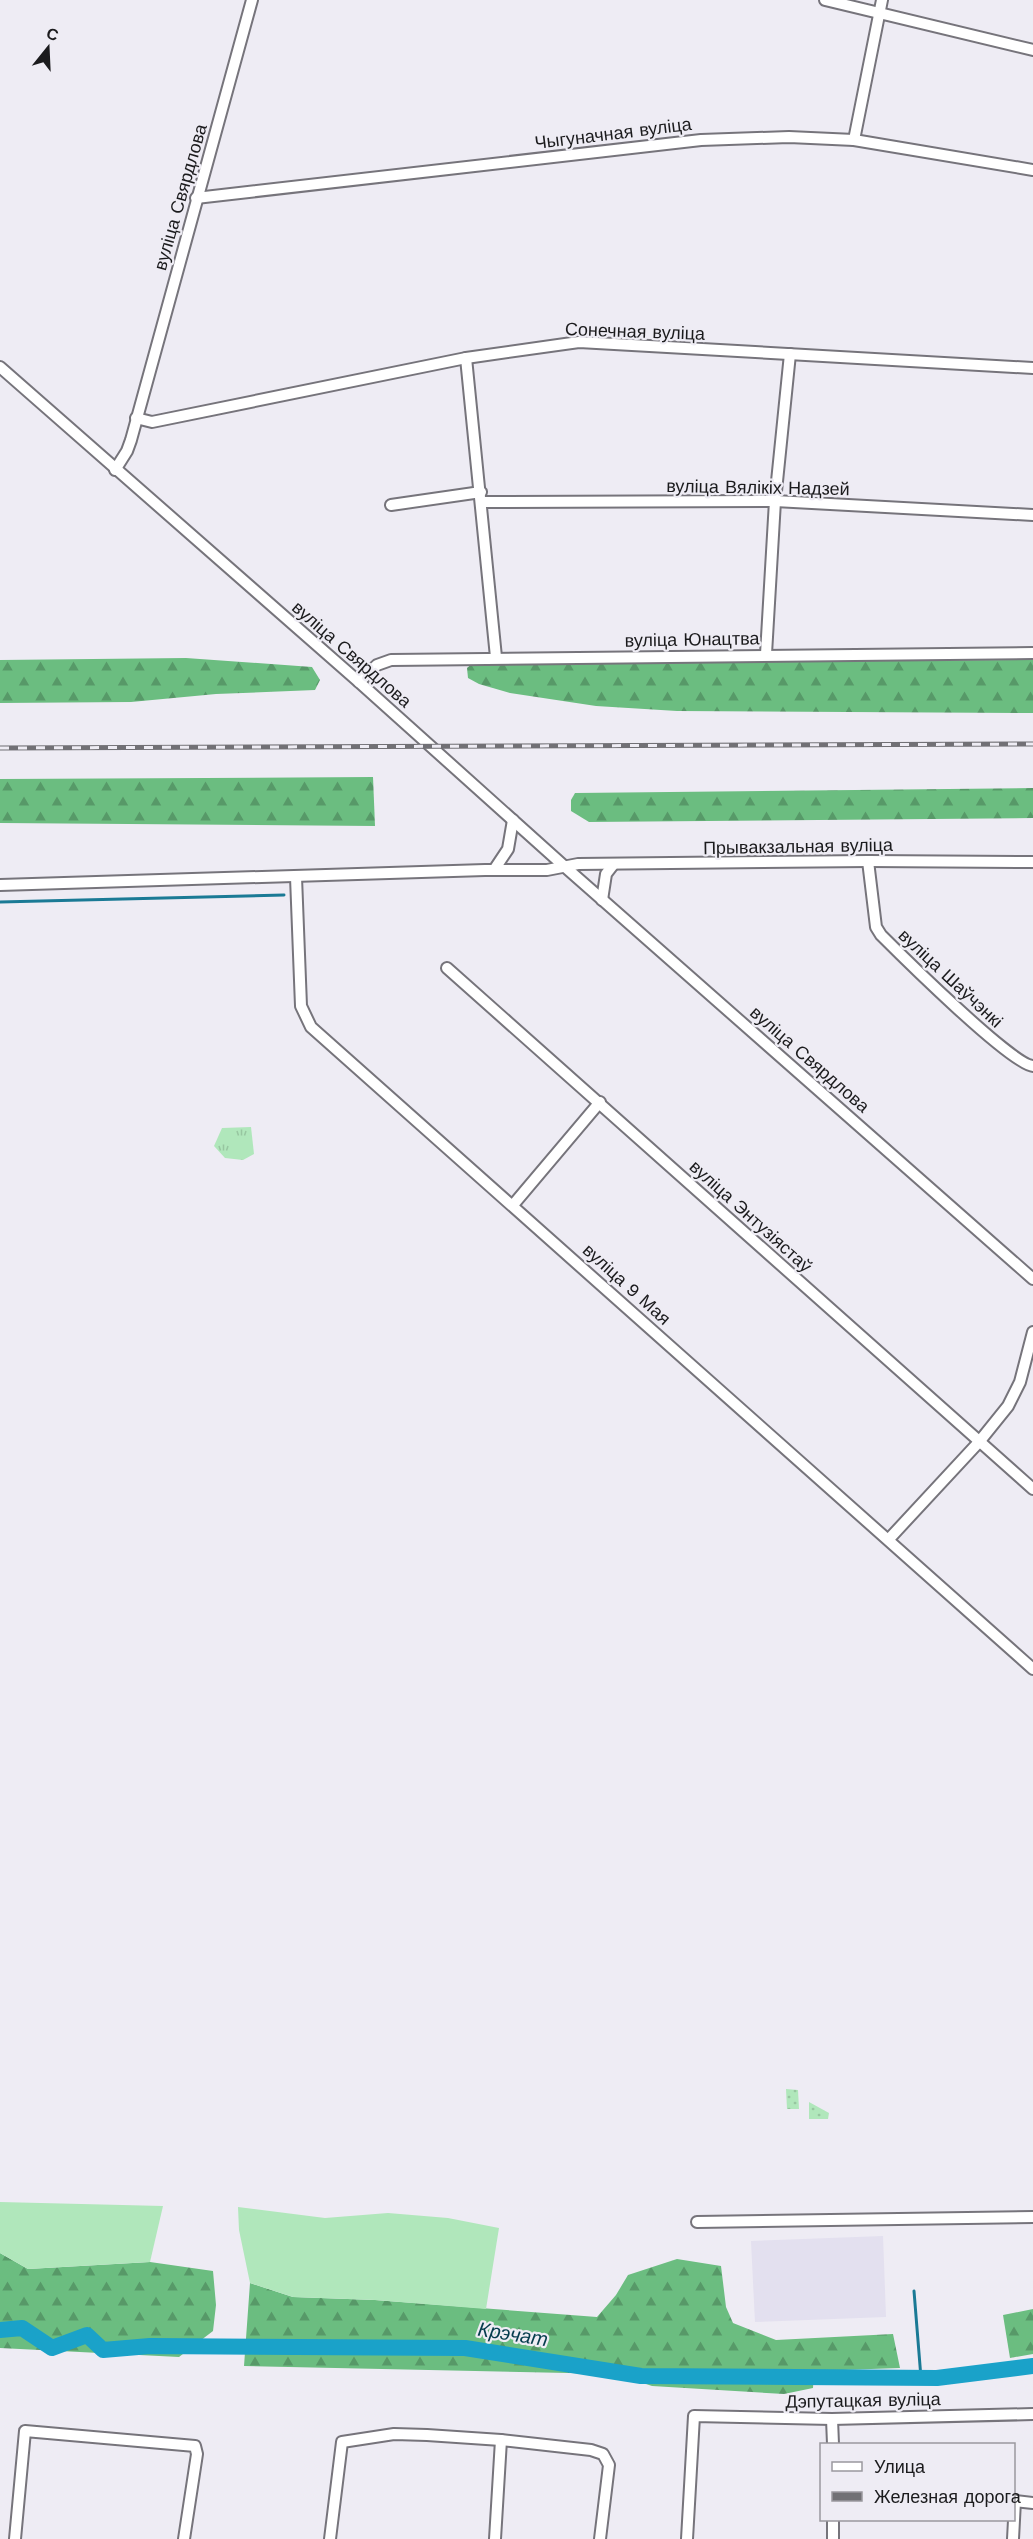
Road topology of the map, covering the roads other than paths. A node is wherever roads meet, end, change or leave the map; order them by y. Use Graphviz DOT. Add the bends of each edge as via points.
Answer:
graph roads {
  1 [pos="252,0"];
  2 [pos="825,0"];
  3 [pos="882,0"];
  4 [pos="880,13"];
  5 [pos="1033,50"];
  6 [pos="854,140"];
  7 [pos="1033,170"];
  8 [pos="196,198"];
  9 [pos="790,354"];
  10 [pos="466,358"];
  11 [pos="0,367"];
  12 [pos="1033,368"];
  13 [pos="136,418"];
  14 [pos="115,470"];
  15 [pos="482,497"];
  16 [pos="775,501"];
  17 [pos="391,505"];
  18 [pos="1033,515"];
  19 [pos="1033,653"];
  20 [pos="766,654"];
  21 [pos="496,657"];
  22 [pos="359,682"];
  23 [pos="513,820"];
  24 [pos="868,861"];
  25 [pos="1033,862"];
  26 [pos="613,865"];
  27 [pos="564,866"];
  28 [pos="494,870"];
  29 [pos="296,877"];
  30 [pos="0,885"];
  31 [pos="602,900"];
  32 [pos="447,968"];
  33 [pos="1033,1066"];
  34 [pos="600,1102"];
  35 [pos="513,1205"];
  36 [pos="1033,1279"];
  37 [pos="1033,1332"];
  38 [pos="978,1442"];
  39 [pos="1033,1489"];
  40 [pos="890,1539"];
  41 [pos="1033,1669"];
  42 [pos="1033,2217"];
  43 [pos="697,2222"];
  44 [pos="1033,2414"];
  45 [pos="832,2419"];
  46 [pos="501,2440"];
  47 [pos="832,2443"];
  48 [pos="1015,2500"];
  49 [pos="1033,2503"];
  50 [pos="833,2521"];
  51 [pos="1013,2521"];
  52 [pos="15,2539"];
  53 [pos="184,2539"];
  54 [pos="330,2539"];
  55 [pos="495,2539"];
  56 [pos="600,2539"];
  57 [pos="687,2539"];
  58 [pos="833,2539"];
  59 [pos="1013,2539"];
  1 -- 8 [label="street, вуліца Свярдлова"];
  2 -- 4 [label="street"];
  3 -- 4 [label="street"];
  4 -- 5 [label="street"];
  4 -- 6 [label="street"];
  6 -- 7 [label="street, Чыгуначная вуліца"];
  6 -- 8 [label="street, Чыгуначная вуліца" via="701,140"];
  8 -- 13 [label="street, вуліца Свярдлова"];
  9 -- 10 [label="street, Сонечная вуліца" via="579,342"];
  9 -- 12 [label="street, Сонечная вуліца"];
  9 -- 16 [label="street"];
  10 -- 13 [label="street, Сонечная вуліца" via="152,422"];
  10 -- 15 [label="street"];
  11 -- 14 [label="street, вуліца Свярдлова"];
  13 -- 14 [label="street, вуліца Свярдлова" via="128,451"];
  14 -- 22 [label="street, вуліца Свярдлова"];
  15 -- 16 [label="street, вуліца Вялікіх Надзей"];
  15 -- 17 [label="street, вуліца Вялікіх Надзей"];
  15 -- 21 [label="street"];
  16 -- 18 [label="street, вуліца Вялікіх Надзей"];
  16 -- 20 [label="street"];
  19 -- 20 [label="street, вуліца Юнацтва"];
  20 -- 21 [label="street, вуліца Юнацтва"];
  21 -- 22 [label="street, вуліца Юнацтва" via="390,660 376,665"];
  22 -- 23 [label="street, вуліца Свярдлова"];
  23 -- 27 [label="street, вуліца Свярдлова"];
  23 -- 28 [label="street" via="508,849"];
  24 -- 25 [label="street, Прывакзальная вуліца"];
  24 -- 26 [label="street, Прывакзальная вуліца"];
  24 -- 33 [label="street, вуліца Шаўчэнкі" via="876,927 881,935 1001,1047"];
  26 -- 27 [label="street, Прывакзальная вуліца"];
  26 -- 31 [label="street" via="606,874"];
  27 -- 28 [label="street" via="547,870"];
  27 -- 31 [label="street, вуліца Свярдлова"];
  28 -- 29 [label="street"];
  29 -- 30 [label="street"];
  29 -- 35 [label="street, вуліца 9 Мая" via="301,1006 311,1027"];
  31 -- 36 [label="street, вуліца Свярдлова"];
  32 -- 34 [label="street, вуліца Энтузіястаў"];
  34 -- 35 [label="street"];
  34 -- 38 [label="street, вуліца Энтузіястаў"];
  35 -- 40 [label="street, вуліца 9 Мая"];
  37 -- 38 [label="street" via="1020,1382 1008,1406"];
  38 -- 39 [label="street, вуліца Энтузіястаў"];
  38 -- 40 [label="street"];
  40 -- 41 [label="street, вуліца 9 Мая"];
  42 -- 43 [label="street"];
  44 -- 45 [label="street, Дэпутацкая вуліца"];
  45 -- 47 [label="street"];
  45 -- 57 [label="street, Дэпутацкая вуліца" via="694,2416"];
  46 -- 54 [label="street" via="394,2434 342,2442"];
  46 -- 55 [label="street"];
  46 -- 56 [label="street" via="603,2454 609,2465"];
  48 -- 49 [label="street"];
  50 -- 58 [label="street"];
  51 -- 59 [label="street"];
  52 -- 53 [label="street" via="25,2431 195,2446"];
}
